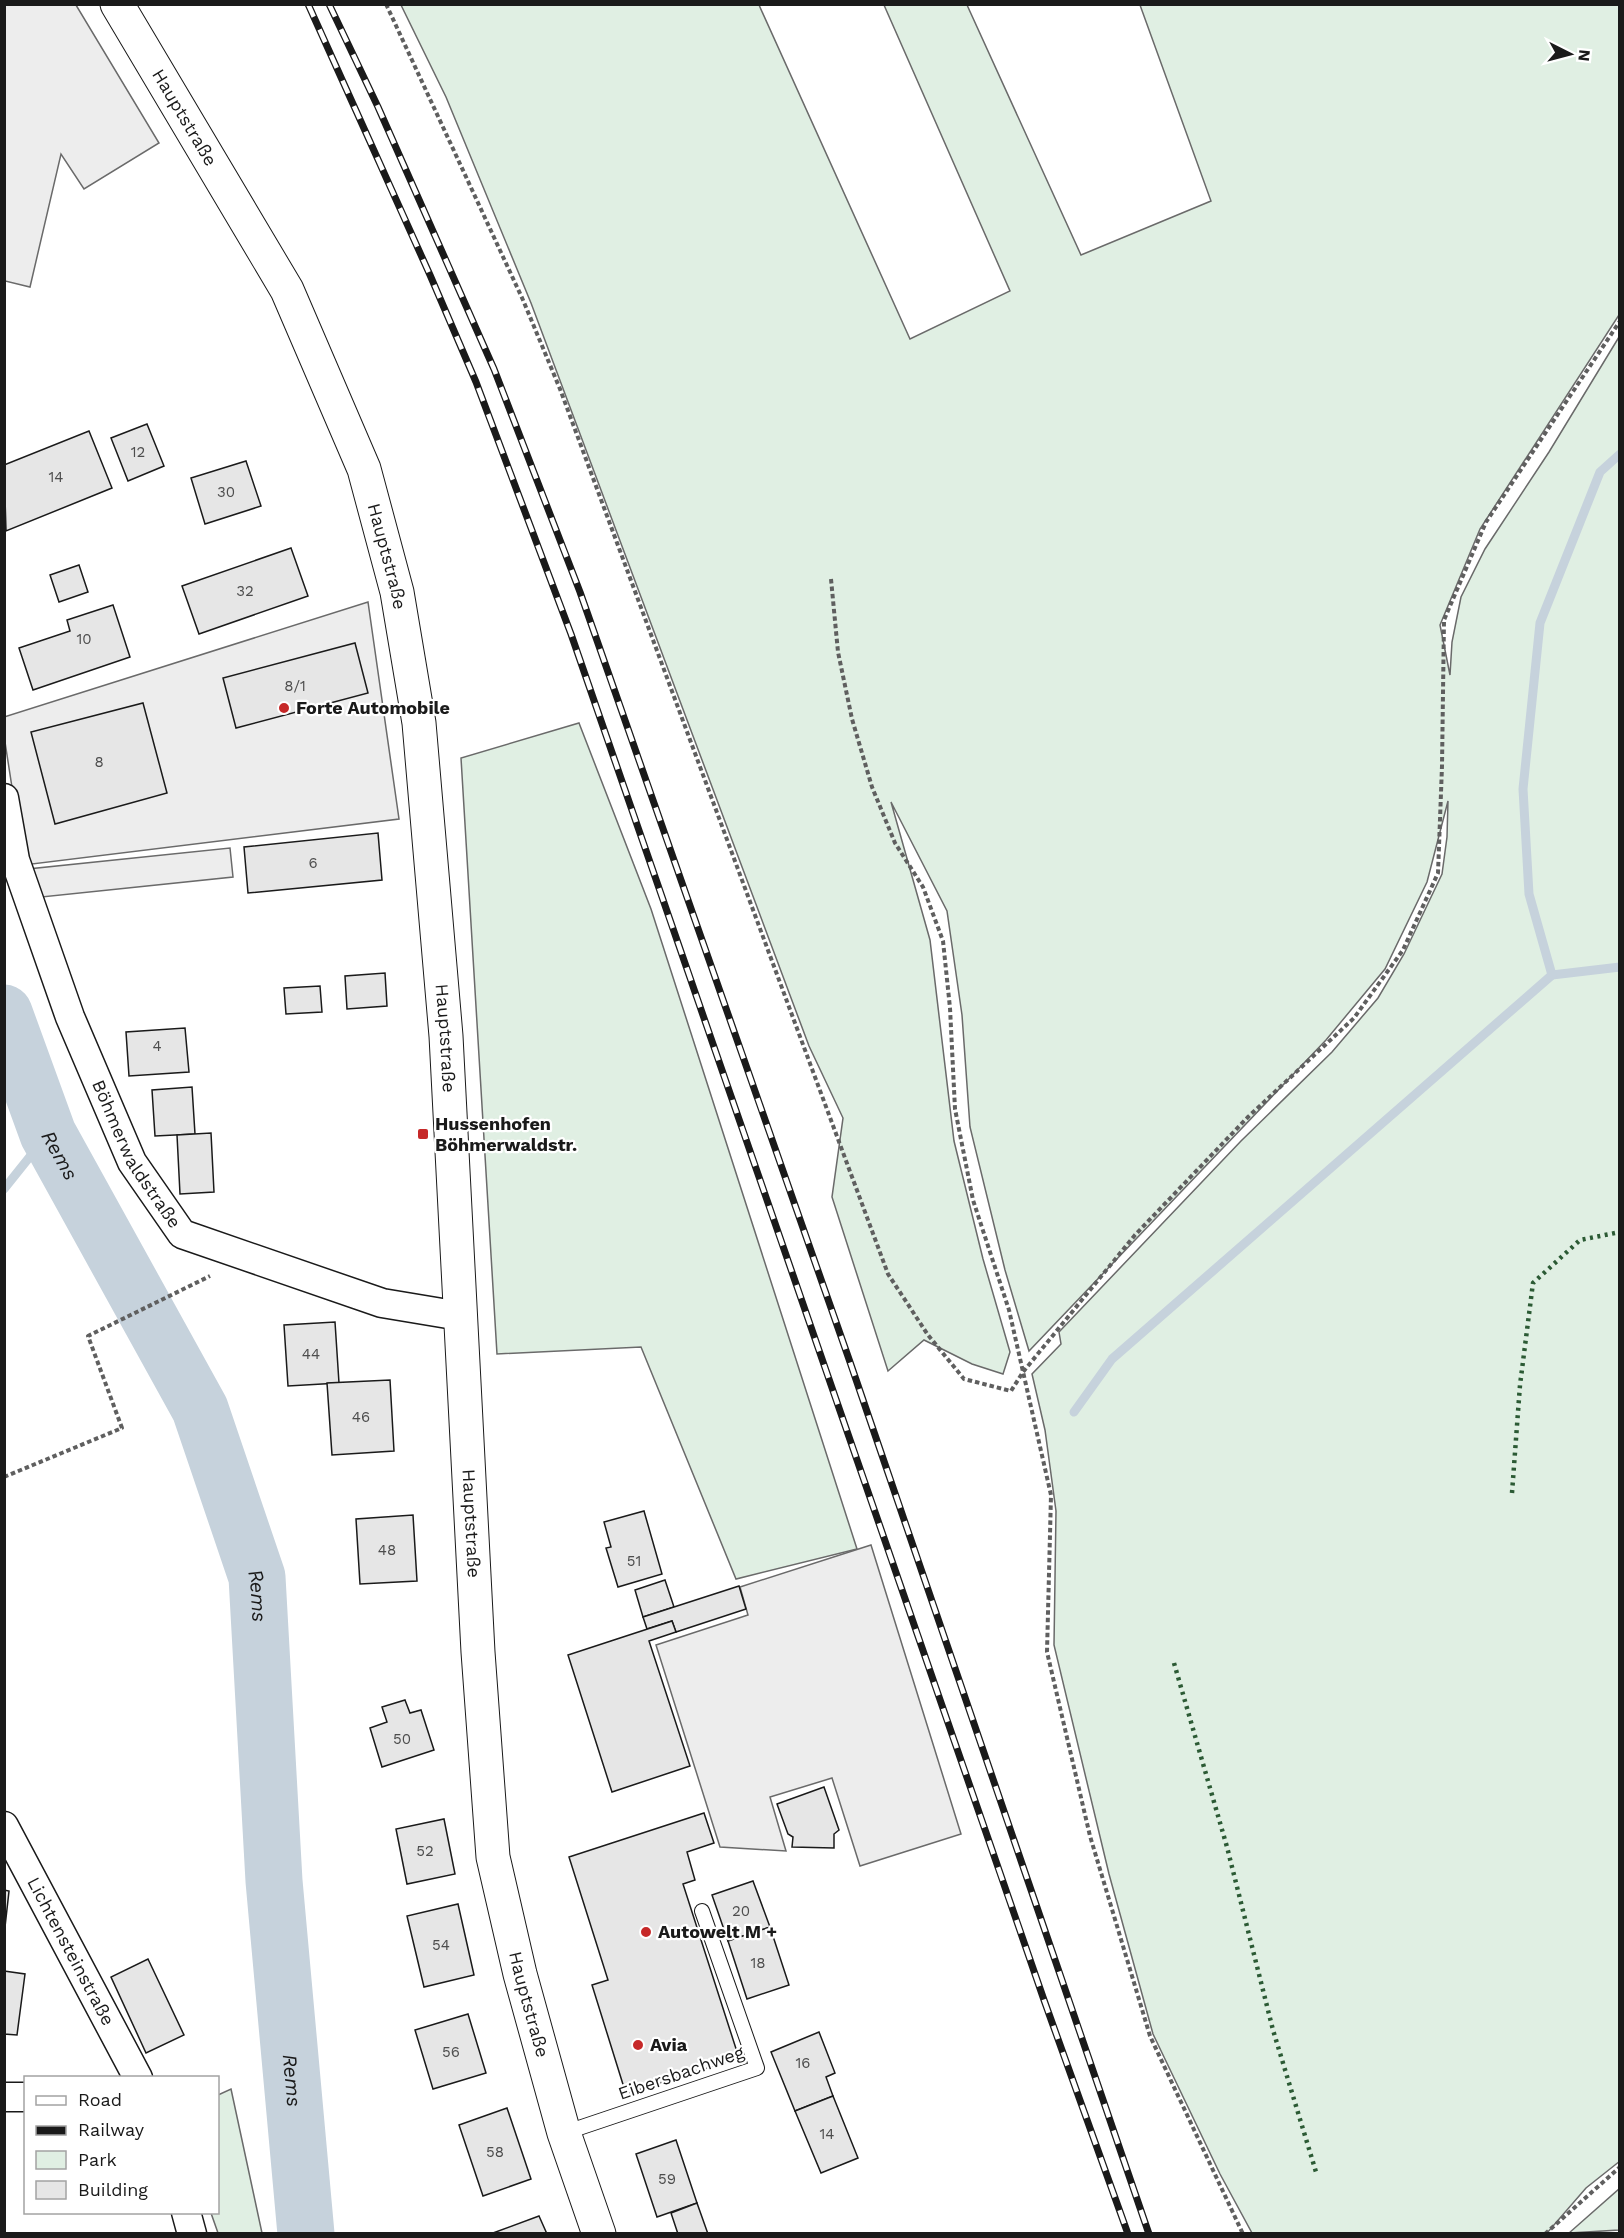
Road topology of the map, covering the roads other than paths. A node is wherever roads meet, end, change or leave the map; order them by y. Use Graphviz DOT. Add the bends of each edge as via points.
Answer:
graph roads {
  1 [pos="117,4"];
  2 [pos="4,798"];
  3 [pos="460,1316"];
  4 [pos="4,1826"];
  5 [pos="702,1911"];
  6 [pos="137,2076"];
  7 [pos="4,2097"];
  8 [pos="24,2097"];
  9 [pos="564,2133"];
  10 [pos="187,2214"];
  11 [pos="192,2234"];
  12 [pos="599,2234"];
  1 -- 3 [label="street, Hauptstraße" via="287,290 364,469 397,592 420,735 446,1036"];
  2 -- 3 [label="street, Böhmerwaldstraße" via="15,860 70,1017 132,1162 182,1234 382,1303"];
  3 -- 9 [label="street, Hauptstraße" via="493,1857 520,1974"];
  4 -- 6 [label="street, Lichtensteinstraße"];
  5 -- 9 [label="lane, Eibersbachweg" via="758,2068"];
  7 -- 8 [label="street"];
  9 -- 12 [label="street, Hauptstraße"];
  10 -- 11 [label="street"];
}
